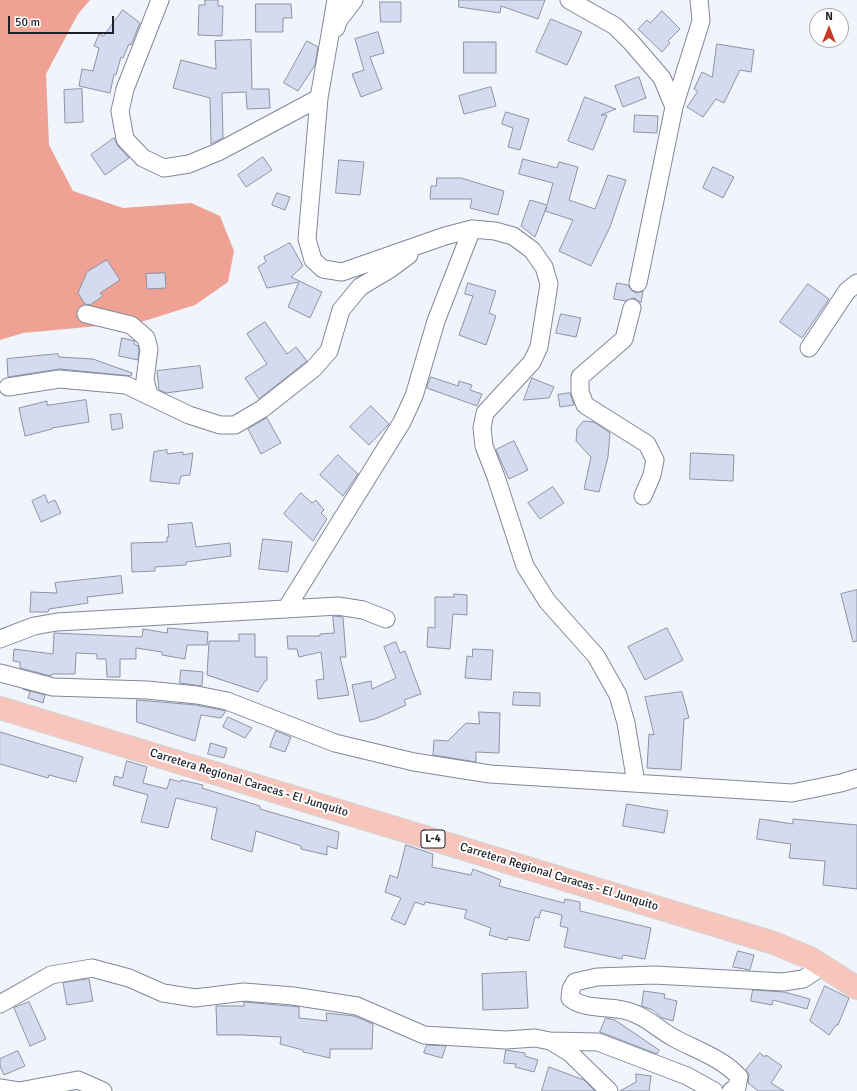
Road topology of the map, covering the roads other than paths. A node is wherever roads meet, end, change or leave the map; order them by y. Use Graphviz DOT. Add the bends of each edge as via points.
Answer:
graph roads {
  1 [pos="160,0"];
  2 [pos="336,0"];
  3 [pos="354,0"];
  4 [pos="569,0"];
  5 [pos="699,0"];
  6 [pos="327,53"];
  7 [pos="318,98"];
  8 [pos="674,107"];
  9 [pos="472,229"];
  10 [pos="426,244"];
  11 [pos="638,283"];
  12 [pos="857,283"];
  13 [pos="632,308"];
  14 [pos="86,314"];
  15 [pos="809,348"];
  16 [pos="8,387"];
  17 [pos="149,395"];
  18 [pos="643,496"];
  19 [pos="286,609"];
  20 [pos="386,619"];
  21 [pos="0,639"];
  22 [pos="0,673"];
  23 [pos="0,708"];
  24 [pos="857,778"];
  25 [pos="636,783"];
  26 [pos="810,958"];
  27 [pos="857,988"];
  28 [pos="0,1004"];
  29 [pos="550,1041"];
  30 [pos="0,1088"];
  31 [pos="103,1091"];
  32 [pos="609,1091"];
  33 [pos="714,1091"];
  34 [pos="731,1091"];
  1 -- 7 [label="street" via="125,88 120,111 125,139 143,158 164,168 190,164 218,152"];
  2 -- 6 [label="street"];
  3 -- 6 [label="street" via="338,21"];
  4 -- 8 [label="street" via="615,26 630,41 662,78"];
  5 -- 8 [label="street" via="700,21"];
  6 -- 7 [label="street"];
  7 -- 10 [label="street" via="306,238 313,260 323,269 342,272"];
  8 -- 11 [label="street"];
  9 -- 10 [label="street"];
  9 -- 19 [label="street" via="436,321 414,396 402,422"];
  9 -- 25 [label="street" via="514,236 532,250 544,267 549,284 539,347 532,362 486,413 482,428 484,446 526,566 547,601 596,656 618,695 626,723"];
  10 -- 17 [label="street" via="360,287 341,310 329,351 313,369 262,409 235,424 220,424 189,415"];
  12 -- 15 [label="street" via="847,291"];
  13 -- 18 [label="street" via="624,339 580,377 580,392 585,405 647,444 655,460"];
  14 -- 17 [label="street" via="130,325 146,338 149,349 145,380"];
  16 -- 17 [label="street" via="59,379 126,386"];
  19 -- 20 [label="street" via="338,606 363,610"];
  19 -- 21 [label="street" via="57,622 34,626"];
  22 -- 25 [label="street" via="53,687 147,690 227,701 335,743 414,762 490,774"];
  23 -- 26 [label="main road, Carretera Regional Caracas - El Junquito / L-4" via="774,943"];
  24 -- 25 [label="street" via="792,793"];
  26 -- 27 [label="main road, Carretera Regional Caracas - El Junquito / L-4"];
  26 -- 34 [label="street" via="814,972 803,979 783,982 654,975 597,977 575,982 570,998 578,1004 623,1010 642,1016 673,1037 698,1048 731,1068 739,1077 737,1087"];
  28 -- 29 [label="street" via="51,975 92,968 129,978 163,993 195,998 244,992 293,996 357,1006 424,1035 506,1040 535,1038"];
  29 -- 32 [label="street" via="570,1052"];
  29 -- 33 [label="street" via="598,1042 687,1076"];
  30 -- 31 [label="street" via="19,1091 78,1080"];
}
